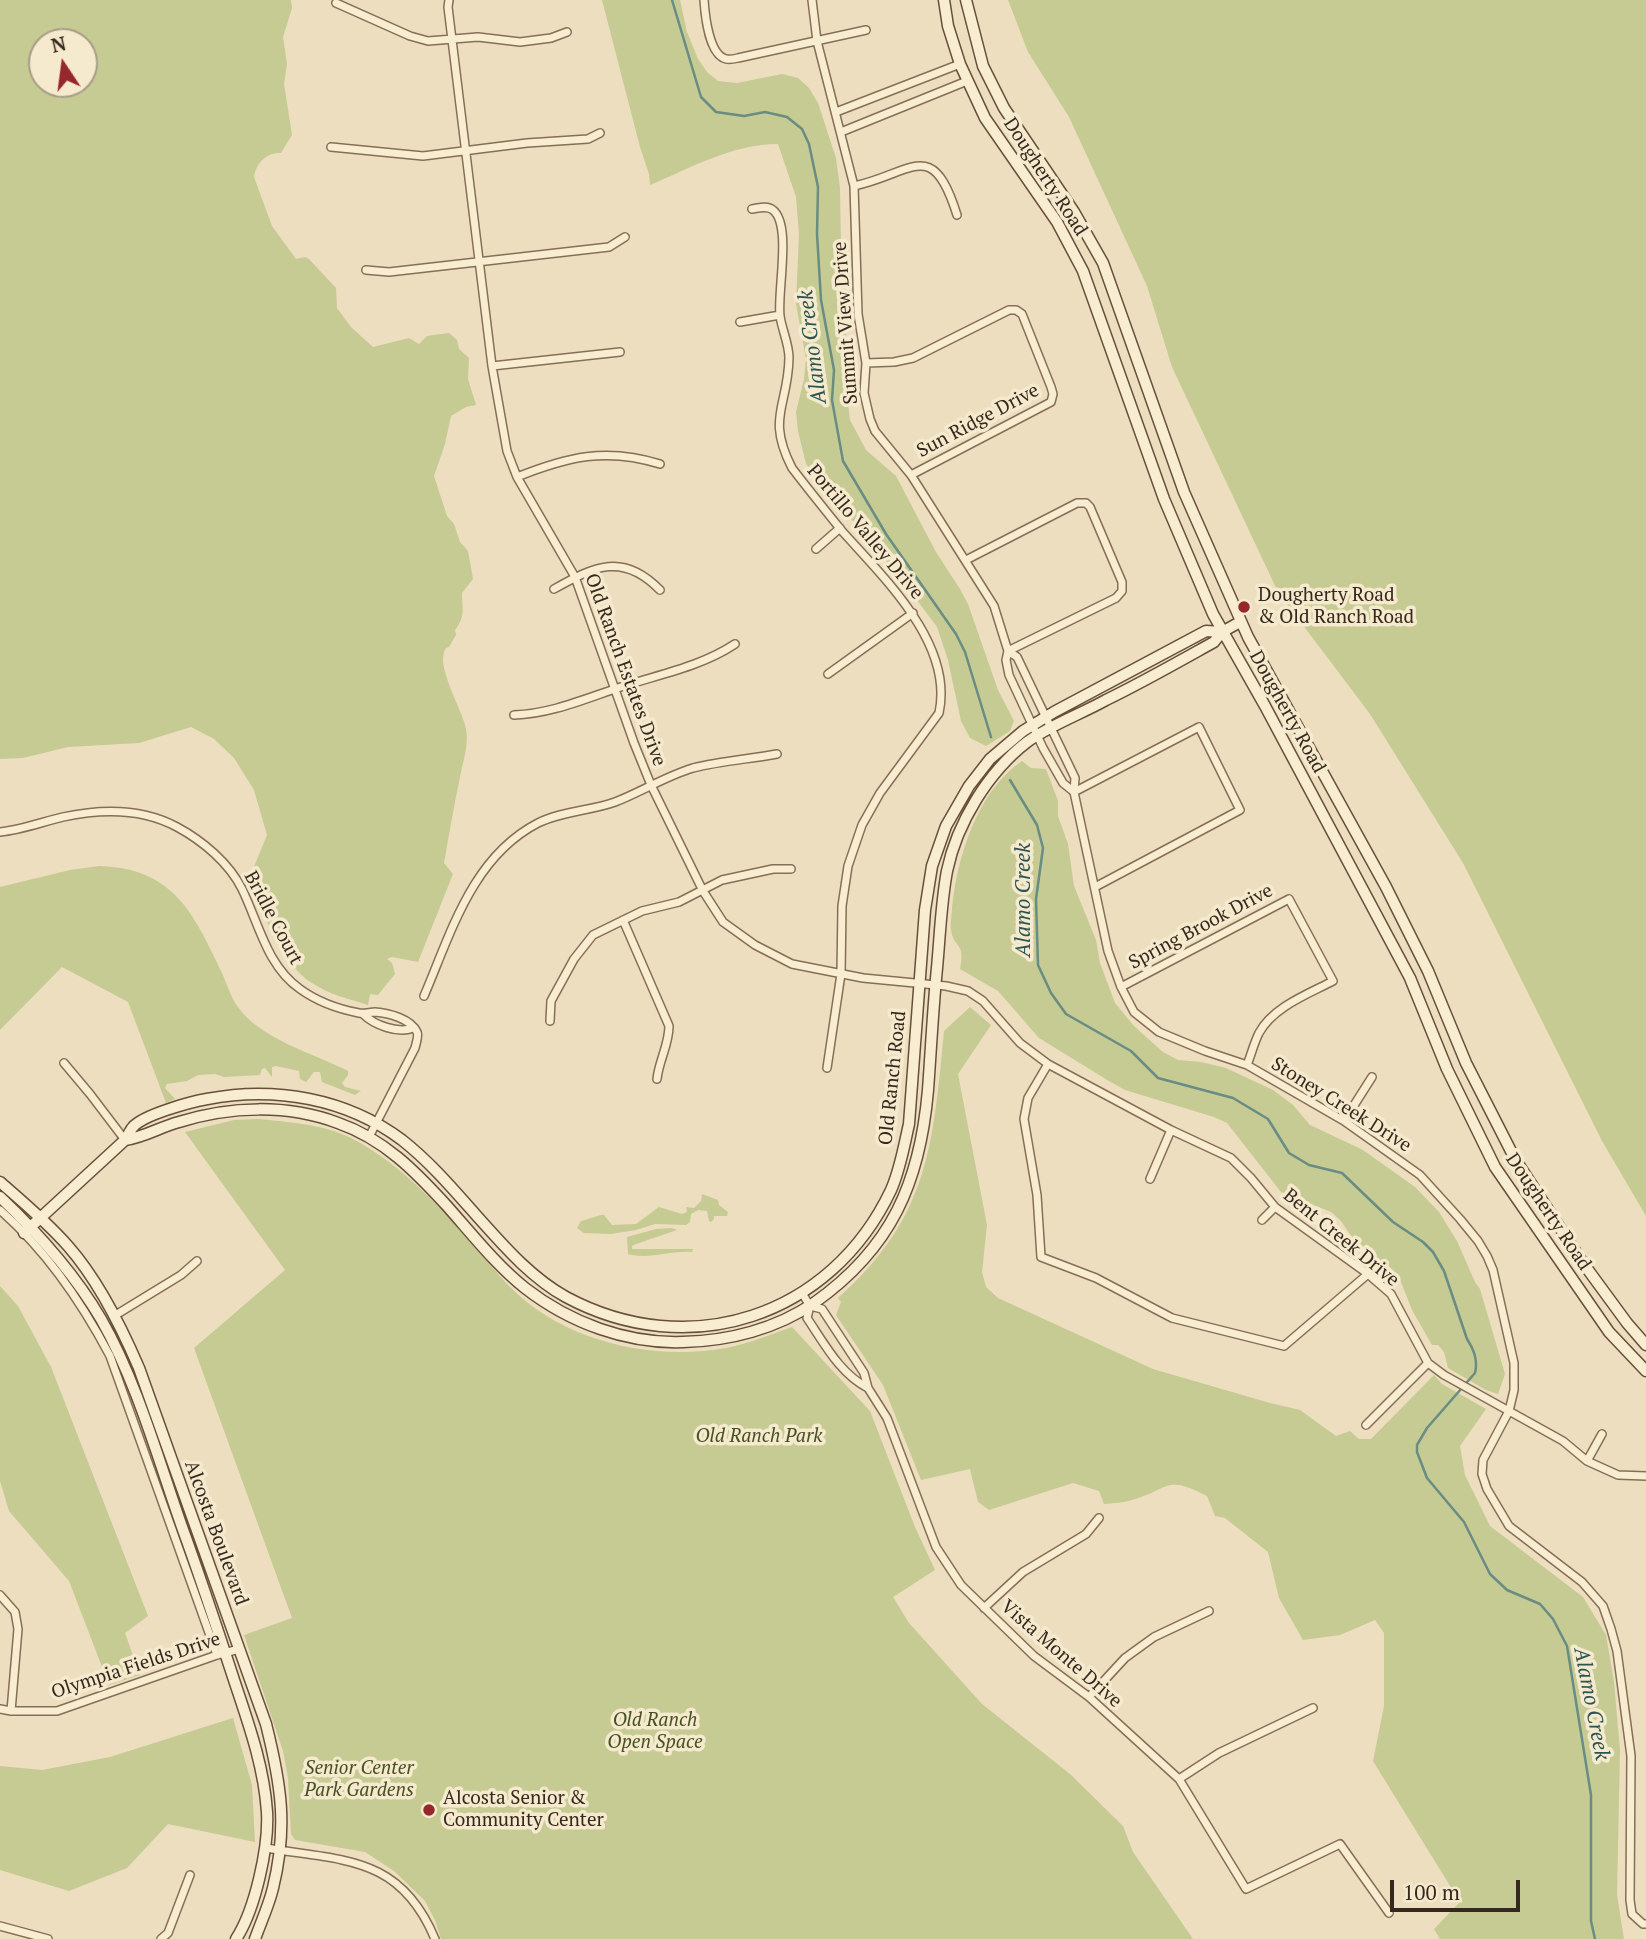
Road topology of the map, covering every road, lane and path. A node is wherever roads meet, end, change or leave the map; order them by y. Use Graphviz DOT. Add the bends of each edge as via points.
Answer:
graph roads {
  1 [pos="449,0"];
  2 [pos="704,0"];
  3 [pos="811,0"];
  4 [pos="944,0"];
  5 [pos="966,0"];
  6 [pos="337,4"];
  7 [pos="866,30"];
  8 [pos="567,32"];
  9 [pos="453,38"];
  10 [pos="817,41"];
  11 [pos="960,64"];
  12 [pos="967,81"];
  13 [pos="836,112"];
  14 [pos="841,132"];
  15 [pos="600,133"];
  16 [pos="331,147"];
  17 [pos="466,151"];
  18 [pos="854,186"];
  19 [pos="752,209"];
  20 [pos="957,215"];
  21 [pos="625,237"];
  22 [pos="481,263"];
  23 [pos="366,270"];
  24 [pos="780,315"];
  25 [pos="740,322"];
  26 [pos="620,352"];
  27 [pos="866,363"];
  28 [pos="492,366"];
  29 [pos="660,464"];
  30 [pos="911,475"];
  31 [pos="517,477"];
  32 [pos="840,528"];
  33 [pos="816,549"];
  34 [pos="966,560"];
  35 [pos="575,577"];
  36 [pos="554,589"];
  37 [pos="660,590"];
  38 [pos="913,612"];
  39 [pos="1240,622"];
  40 [pos="1222,632"];
  41 [pos="735,644"];
  42 [pos="1008,651"];
  43 [pos="828,674"];
  44 [pos="616,689"];
  45 [pos="514,715"];
  46 [pos="1045,717"];
  47 [pos="1032,725"];
  48 [pos="1051,728"];
  49 [pos="1038,736"];
  50 [pos="777,754"];
  51 [pos="651,785"];
  52 [pos="1074,792"];
  53 [pos="0,832"];
  54 [pos="791,869"];
  55 [pos="1095,887"];
  56 [pos="703,891"];
  57 [pos="623,920"];
  58 [pos="841,974"];
  59 [pos="920,984"];
  60 [pos="935,985"];
  61 [pos="1121,987"];
  62 [pos="424,996"];
  63 [pos="550,1021"];
  64 [pos="64,1063"];
  65 [pos="1048,1064"];
  66 [pos="1247,1065"];
  67 [pos="827,1068"];
  68 [pos="1372,1077"];
  69 [pos="657,1079"];
  70 [pos="1344,1121"];
  71 [pos="376,1125"];
  72 [pos="1171,1130"];
  73 [pos="369,1137"];
  74 [pos="125,1140"];
  75 [pos="1150,1179"];
  76 [pos="0,1182"];
  77 [pos="0,1197"];
  78 [pos="1275,1207"];
  79 [pos="0,1210"];
  80 [pos="41,1218"];
  81 [pos="1262,1220"];
  82 [pos="28,1230"];
  83 [pos="197,1261"];
  84 [pos="1368,1274"];
  85 [pos="802,1293"];
  86 [pos="810,1306"];
  87 [pos="114,1316"];
  88 [pos="1646,1345"];
  89 [pos="1428,1363"];
  90 [pos="1646,1371"];
  91 [pos="867,1388"];
  92 [pos="1509,1411"];
  93 [pos="1366,1425"];
  94 [pos="1602,1434"];
  95 [pos="1587,1461"];
  96 [pos="1646,1476"];
  97 [pos="1099,1518"];
  98 [pos="0,1595"];
  99 [pos="984,1608"];
  100 [pos="1209,1611"];
  101 [pos="239,1650"];
  102 [pos="221,1654"];
  103 [pos="1089,1697"];
  104 [pos="1313,1708"];
  105 [pos="0,1709"];
  106 [pos="10,1712"];
  107 [pos="1179,1779"];
  108 [pos="266,1848"];
  109 [pos="281,1850"];
  110 [pos="190,1875"];
  111 [pos="1389,1913"];
  112 [pos="1646,1924"];
  113 [pos="0,1926"];
  114 [pos="37,1937"];
  115 [pos="48,1939"];
  116 [pos="161,1939"];
  117 [pos="236,1939"];
  118 [pos="255,1939"];
  119 [pos="435,1939"];
  1 -- 9 [label="street, Old Ranch Estates Drive"];
  2 -- 10 [label="street" via="712,41 724,59"];
  3 -- 10 [label="street, Summit View Drive"];
  4 -- 11 [label="main road, Dougherty Road"];
  5 -- 39 [label="main road, Dougherty Road" via="983,66 1004,108 1103,263 1184,492"];
  6 -- 9 [label="street" via="410,36 428,41"];
  7 -- 10 [label="street"];
  8 -- 9 [label="street" via="520,42"];
  9 -- 17 [label="street, Old Ranch Estates Drive"];
  10 -- 13 [label="street, Summit View Drive"];
  11 -- 12 [label="main road, Dougherty Road"];
  11 -- 13 [label="street"];
  12 -- 14 [label="street"];
  12 -- 40 [label="main road, Dougherty Road" via="985,118 1057,222 1083,271 1164,499"];
  13 -- 14 [label="street, Summit View Drive"];
  14 -- 18 [label="street, Summit View Drive"];
  15 -- 17 [label="street" via="588,139"];
  16 -- 17 [label="street" via="423,156"];
  17 -- 22 [label="street, Old Ranch Estates Drive"];
  18 -- 20 [label="street" via="915,165 928,166"];
  18 -- 27 [label="street, Summit View Drive" via="858,314"];
  19 -- 24 [label="street, Portillo Valley Drive" via="766,206 781,222"];
  21 -- 22 [label="street" via="609,247"];
  22 -- 23 [label="street"];
  22 -- 28 [label="street, Old Ranch Estates Drive"];
  24 -- 25 [label="street"];
  24 -- 32 [label="street, Portillo Valley Drive" via="789,354 778,424 781,446 792,468"];
  26 -- 28 [label="street"];
  27 -- 30 [label="street, Summit View Drive" via="864,393 870,419"];
  27 -- 30 [label="street, Sun Ridge Drive" via="913,358 1009,310 1022,314 1051,387 1051,402"];
  28 -- 31 [label="street, Old Ranch Estates Drive" via="504,439"];
  29 -- 31 [label="street" via="638,457 580,456"];
  30 -- 34 [label="street, Summit View Drive"];
  31 -- 35 [label="street, Old Ranch Estates Drive"];
  32 -- 33 [label="street"];
  32 -- 38 [label="street, Portillo Valley Drive"];
  34 -- 42 [label="street, Summit View Drive" via="994,606"];
  34 -- 42 [label="street" via="1077,503 1090,507 1122,591"];
  35 -- 36 [label="street"];
  35 -- 37 [label="street" via="598,567 617,566 647,578"];
  35 -- 44 [label="street, Old Ranch Estates Drive"];
  38 -- 43 [label="street"];
  38 -- 58 [label="street, Portillo Valley Drive" via="930,646 942,698 939,713 862,825 842,906"];
  39 -- 40 [label="main road, Old Ranch Road"];
  39 -- 88 [label="main road, Dougherty Road" via="1386,887 1515,1159 1583,1263"];
  40 -- 46 [label="main road, Old Ranch Road" via="1206,631"];
  40 -- 48 [label="main road, Old Ranch Road" via="1214,642"];
  40 -- 90 [label="main road, Dougherty Road" via="1410,978 1447,1069 1495,1167 1609,1332"];
  41 -- 44 [label="street" via="716,656"];
  42 -- 46 [label="street, Summit View Drive" via="1017,657"];
  42 -- 47 [label="street, Summit View Drive" via="1009,675"];
  44 -- 45 [label="street" via="535,714"];
  44 -- 51 [label="street, Old Ranch Estates Drive"];
  46 -- 47 [label="main road, Old Ranch Road"];
  46 -- 48 [label="street, Summit View Drive"];
  47 -- 49 [label="street, Summit View Drive"];
  47 -- 59 [label="main road, Old Ranch Road" via="990,759 946,825 932,866"];
  48 -- 49 [label="main road, Old Ranch Road"];
  48 -- 52 [label="street, Stoney Creek Drive" via="1075,778"];
  49 -- 52 [label="street, Stoney Creek Drive" via="1063,783"];
  49 -- 60 [label="main road, Old Ranch Road" via="998,769 961,831 948,867"];
  50 -- 51 [label="street" via="693,768"];
  51 -- 56 [label="street, Old Ranch Estates Drive"];
  51 -- 62 [label="street" via="613,803 539,822 511,840 468,893"];
  52 -- 55 [label="street, Stoney Creek Drive"];
  52 -- 55 [label="street" via="1199,727 1240,810"];
  53 -- 71 [label="street, Bridle Court" via="97,812 134,813 177,827 207,847 241,887 284,975 315,999 363,1014 378,1012 400,1018 413,1028 415,1048"];
  54 -- 56 [label="street" via="722,880"];
  55 -- 61 [label="street, Stoney Creek Drive" via="1108,951"];
  56 -- 57 [label="street"];
  56 -- 58 [label="street, Old Ranch Estates Drive" via="723,922 755,945 792,964"];
  57 -- 63 [label="street" via="593,935 574,959 551,1001"];
  57 -- 69 [label="street" via="669,1026"];
  58 -- 59 [label="street, Old Ranch Estates Drive"];
  58 -- 67 [label="street, Portillo Valley Drive"];
  59 -- 60 [label="street, Old Ranch Estates Drive"];
  59 -- 85 [label="main road, Old Ranch Road" via="909,1124 892,1188 853,1250"];
  60 -- 65 [label="street, Bent Creek Drive" via="968,991 983,1001 1020,1043"];
  60 -- 86 [label="main road, Old Ranch Road" via="925,1124 905,1195 863,1262"];
  61 -- 66 [label="street, Stoney Creek Drive" via="1134,1012 1159,1032"];
  61 -- 66 [label="street, Spring Brook Drive" via="1289,899 1333,981 1269,1019"];
  64 -- 74 [label="street"];
  65 -- 72 [label="street, Bent Creek Drive"];
  65 -- 84 [label="street" via="1028,1098 1024,1119 1037,1195 1041,1257 1096,1278 1172,1318 1284,1346"];
  66 -- 70 [label="street, Stoney Creek Drive"];
  68 -- 70 [label="street"];
  70 -- 92 [label="street, Stoney Creek Drive" via="1420,1174 1482,1248 1493,1270 1514,1363"];
  71 -- 73 [label="street, Bridle Court"];
  71 -- 74 [label="main road, Old Ranch Road" via="344,1109 295,1096 230,1094 165,1110 134,1125"];
  71 -- 85 [label="main road, Old Ranch Road" via="433,1167 535,1276 605,1314 675,1328 719,1325 787,1303"];
  72 -- 75 [label="street"];
  72 -- 78 [label="street, Bent Creek Drive" via="1231,1158"];
  73 -- 74 [label="main road, Old Ranch Road" via="322,1117 263,1109 196,1116"];
  73 -- 86 [label="main road, Old Ranch Road" via="421,1177 523,1286 555,1309 597,1329 674,1343 722,1339 755,1331"];
  74 -- 80 [label="main road, Old Ranch Road"];
  76 -- 80 [label="main road, Alcosta Boulevard"];
  77 -- 82 [label="main road, Alcosta Boulevard"];
  78 -- 81 [label="street"];
  78 -- 84 [label="street, Bent Creek Drive"];
  79 -- 82 [label="street, Alcosta Boulevard"];
  80 -- 82 [label="main road, Old Ranch Road"];
  80 -- 87 [label="main road, Alcosta Boulevard" via="69,1247"];
  82 -- 102 [label="main road, Alcosta Boulevard" via="82,1287 118,1351"];
  83 -- 87 [label="street"];
  84 -- 89 [label="street, Bent Creek Drive" via="1391,1294"];
  85 -- 86 [label="street, Vista Monte Drive"];
  86 -- 91 [label="street, Vista Monte Drive" via="822,1309 864,1373"];
  86 -- 91 [label="street, Vista Monte Drive" via="807,1318 833,1356 853,1381"];
  87 -- 101 [label="main road, Alcosta Boulevard" via="139,1368"];
  89 -- 92 [label="street, Bent Creek Drive"];
  89 -- 93 [label="street"];
  91 -- 99 [label="street, Vista Monte Drive" via="887,1418 936,1547 961,1585"];
  92 -- 95 [label="street, Bent Creek Drive" via="1563,1441"];
  92 -- 112 [label="street, Stoney Creek Drive" via="1483,1460 1487,1489 1509,1526 1582,1582 1602,1606 1617,1651 1631,1756 1630,1900 1632,1914"];
  94 -- 95 [label="street"];
  95 -- 96 [label="street, Bent Creek Drive" via="1618,1475"];
  97 -- 99 [label="street" via="1086,1534 1023,1572"];
  98 -- 106 [label="street" via="15,1612 18,1629"];
  99 -- 103 [label="street, Vista Monte Drive" via="1034,1656"];
  100 -- 103 [label="street" via="1154,1637 1125,1658"];
  101 -- 102 [label="street, Olympia Fields Drive"];
  101 -- 109 [label="main road, Alcosta Boulevard" via="279,1774"];
  102 -- 106 [label="street, Olympia Fields Drive" via="57,1711"];
  102 -- 108 [label="main road, Alcosta Boulevard" via="251,1731 263,1778"];
  103 -- 107 [label="street, Vista Monte Drive"];
  104 -- 107 [label="street" via="1219,1753"];
  105 -- 106 [label="street, Olympia Fields Drive"];
  107 -- 111 [label="street, Vista Monte Drive" via="1246,1889 1340,1844"];
  108 -- 109 [label="street"];
  108 -- 117 [label="main road, Alcosta Boulevard" via="258,1884"];
  109 -- 118 [label="main road, Alcosta Boulevard" via="273,1890"];
  109 -- 119 [label="street" via="365,1864 392,1879 416,1903"];
  110 -- 116 [label="street" via="168,1933"];
  113 -- 114 [label="street"];
  114 -- 115 [label="street"];
}
